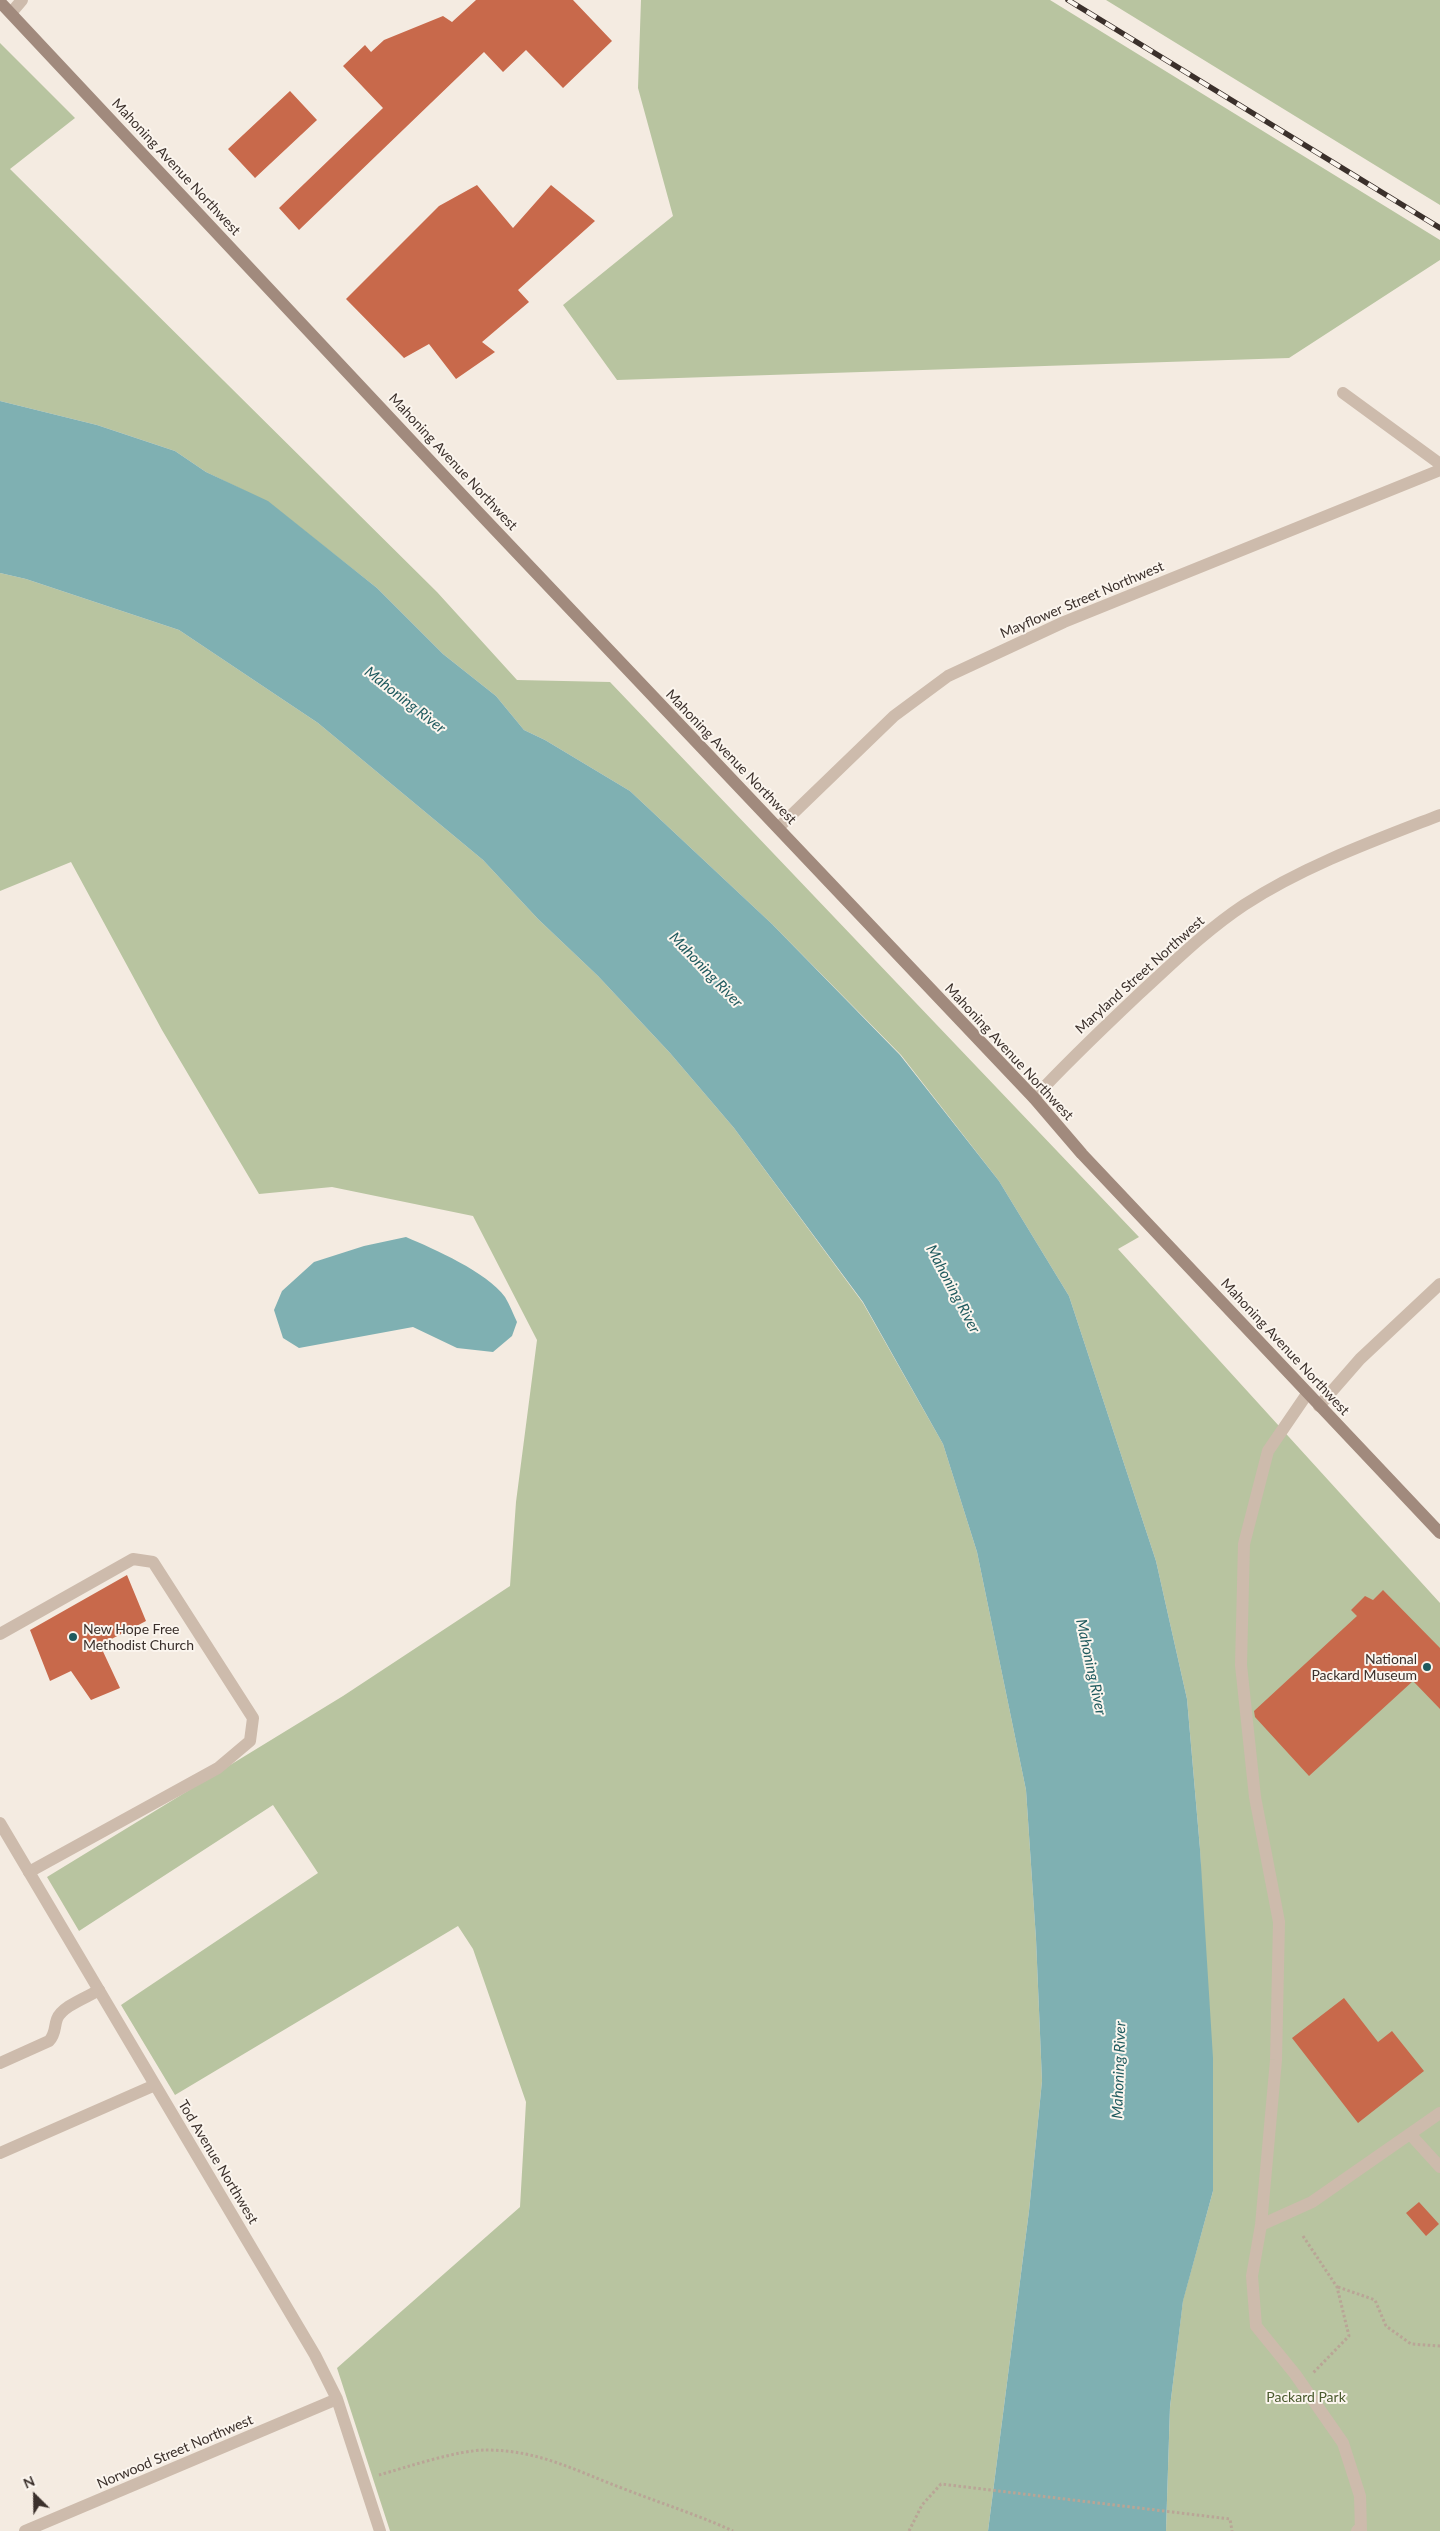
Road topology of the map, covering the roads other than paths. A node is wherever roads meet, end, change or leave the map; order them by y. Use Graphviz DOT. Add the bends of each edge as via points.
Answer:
graph roads {
  1 [pos="22,0"];
  2 [pos="0,2"];
  3 [pos="11,13"];
  4 [pos="1343,393"];
  5 [pos="1440,464"];
  6 [pos="1440,470"];
  7 [pos="1440,815"];
  8 [pos="779,827"];
  9 [pos="1034,1098"];
  10 [pos="1440,1284"];
  11 [pos="1308,1394"];
  12 [pos="1318,1406"];
  13 [pos="1440,1533"];
  14 [pos="0,1634"];
  15 [pos="0,1823"];
  16 [pos="29,1872"];
  17 [pos="99,1990"];
  18 [pos="0,2063"];
  19 [pos="155,2085"];
  20 [pos="1440,2113"];
  21 [pos="1410,2134"];
  22 [pos="0,2153"];
  23 [pos="1440,2167"];
  24 [pos="1261,2225"];
  25 [pos="336,2399"];
  26 [pos="1359,2530"];
  27 [pos="25,2531"];
  28 [pos="380,2531"];
  1 -- 3 [label="street"];
  2 -- 3 [label="main road, Mahoning Avenue Northwest"];
  3 -- 8 [label="main road, Mahoning Avenue Northwest" via="481,515"];
  4 -- 5 [label="street"];
  6 -- 8 [label="street, Mayflower Street Northwest" via="1064,622 972,663 928,689 894,716"];
  7 -- 9 [label="street, Maryland Street Northwest" via="1301,872 1243,906 1193,943 1065,1064"];
  8 -- 9 [label="main road, Mahoning Avenue Northwest"];
  9 -- 11 [label="main road, Mahoning Avenue Northwest" via="1082,1154"];
  10 -- 12 [label="street" via="1360,1360"];
  11 -- 12 [label="main road, Mahoning Avenue Northwest"];
  11 -- 24 [label="street" via="1268,1452 1244,1544 1242,1675 1255,1797 1279,1922 1276,2060"];
  12 -- 13 [label="main road, Mahoning Avenue Northwest"];
  14 -- 16 [label="street" via="134,1559 153,1562 253,1718 250,1741 218,1768"];
  15 -- 16 [label="street, Tod Avenue Northwest"];
  16 -- 17 [label="street, Tod Avenue Northwest"];
  17 -- 18 [label="street" via="57,2018 54,2036 49,2041"];
  17 -- 19 [label="street, Tod Avenue Northwest"];
  19 -- 22 [label="street"];
  19 -- 25 [label="street, Tod Avenue Northwest" via="315,2355"];
  20 -- 21 [label="street"];
  21 -- 23 [label="street"];
  21 -- 24 [label="street" via="1312,2202"];
  24 -- 26 [label="street" via="1252,2276 1256,2326 1343,2443 1360,2496"];
  25 -- 27 [label="street, Norwood Street Northwest"];
  25 -- 28 [label="street, Tod Avenue Northwest"];
}
